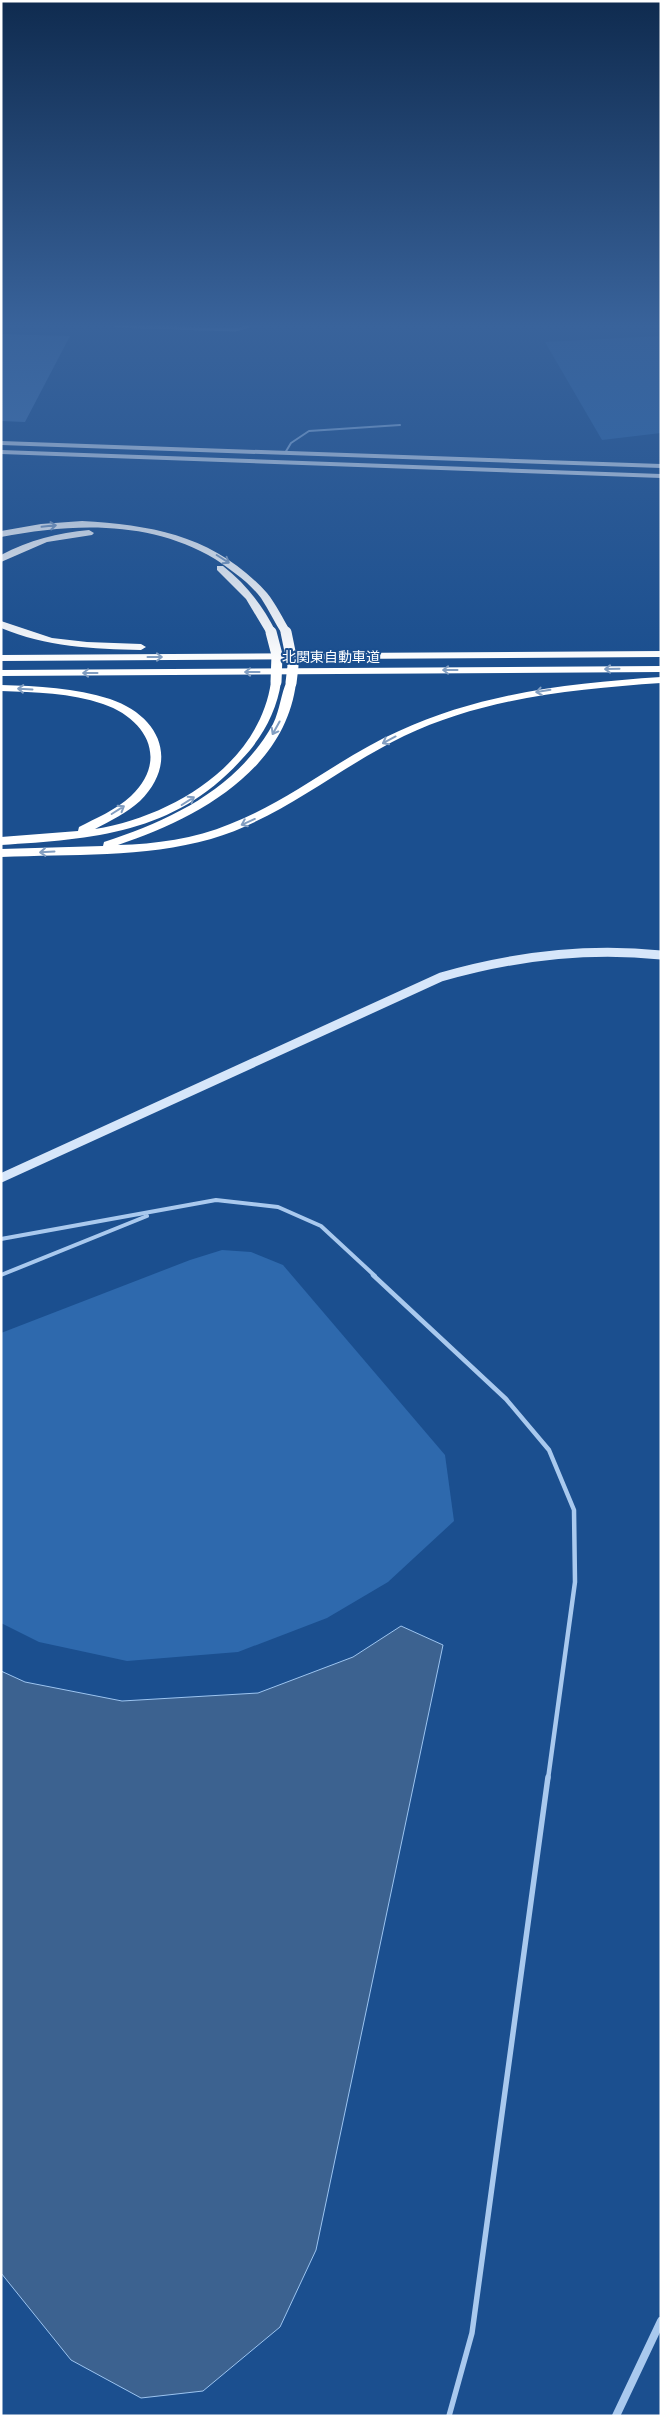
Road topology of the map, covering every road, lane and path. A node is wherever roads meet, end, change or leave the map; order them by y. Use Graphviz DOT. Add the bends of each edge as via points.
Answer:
graph roads {
  1 [pos="297,439"];
  2 [pos="1,443"];
  3 [pos="1,452"];
  4 [pos="285,453"];
  5 [pos="661,466"];
  6 [pos="661,476"];
  7 [pos="1,534"];
  8 [pos="1,559"];
  9 [pos="1,624"];
  10 [pos="661,654"];
  11 [pos="530,655"];
  12 [pos="1,658"];
  13 [pos="661,668"];
  14 [pos="1,673"];
  15 [pos="661,680"];
  16 [pos="1,688"];
  17 [pos="76,834"];
  18 [pos="1,841"];
  19 [pos="92,850"];
  20 [pos="1,853"];
  21 [pos="661,955"];
  22 [pos="1,1178"];
  23 [pos="154,1213"];
  24 [pos="1,1239"];
  25 [pos="1,1275"];
  26 [pos="661,2322"];
  27 [pos="449,2416"];
  28 [pos="616,2416"];
  1 -- 4 [label="lane"];
  2 -- 4 [label="main road"];
  3 -- 6 [label="main road"];
  4 -- 5 [label="main road"];
  7 -- 19 [label="highway, one-way, bridge" via="36,527 97,523 137,527 175,536 210,551 245,575 271,603 286,632 291,654 290,698 274,733 250,766 216,797 172,821"];
  17 -- 8 [label="highway, one-way, bridge" via="115,830 161,816 206,789 230,768 261,727 275,696 277,655 271,632 256,605 231,576 198,554 164,540 122,532 73,534 33,543"];
  9 -- 11 [label="highway" via="35,638 94,646"];
  10 -- 11 [label="highway, 北関東自動車道"];
  12 -- 11 [label="highway, 北関東自動車道, one-way"];
  13 -- 14 [label="highway, 北関東自動車道, one-way"];
  15 -- 19 [label="highway, one-way" via="568,687 494,700 459,710 427,721 370,750 295,798 235,827 178,843"];
  17 -- 16 [label="highway, one-way" via="119,811 146,787 156,771 158,757 150,732 140,720 108,702 59,692"];
  17 -- 18 [label="highway"];
  19 -- 20 [label="highway, one-way"];
  21 -- 22 [label="street" via="633,951 564,952 487,963 441,977"];
  23 -- 24 [label="lane"];
  23 -- 25 [label="lane"];
  23 -- 27 [label="lane" via="216,1200 278,1207 321,1226 506,1399 549,1450 574,1510 575,1582 472,2333"];
  26 -- 28 [label="street"];
}
